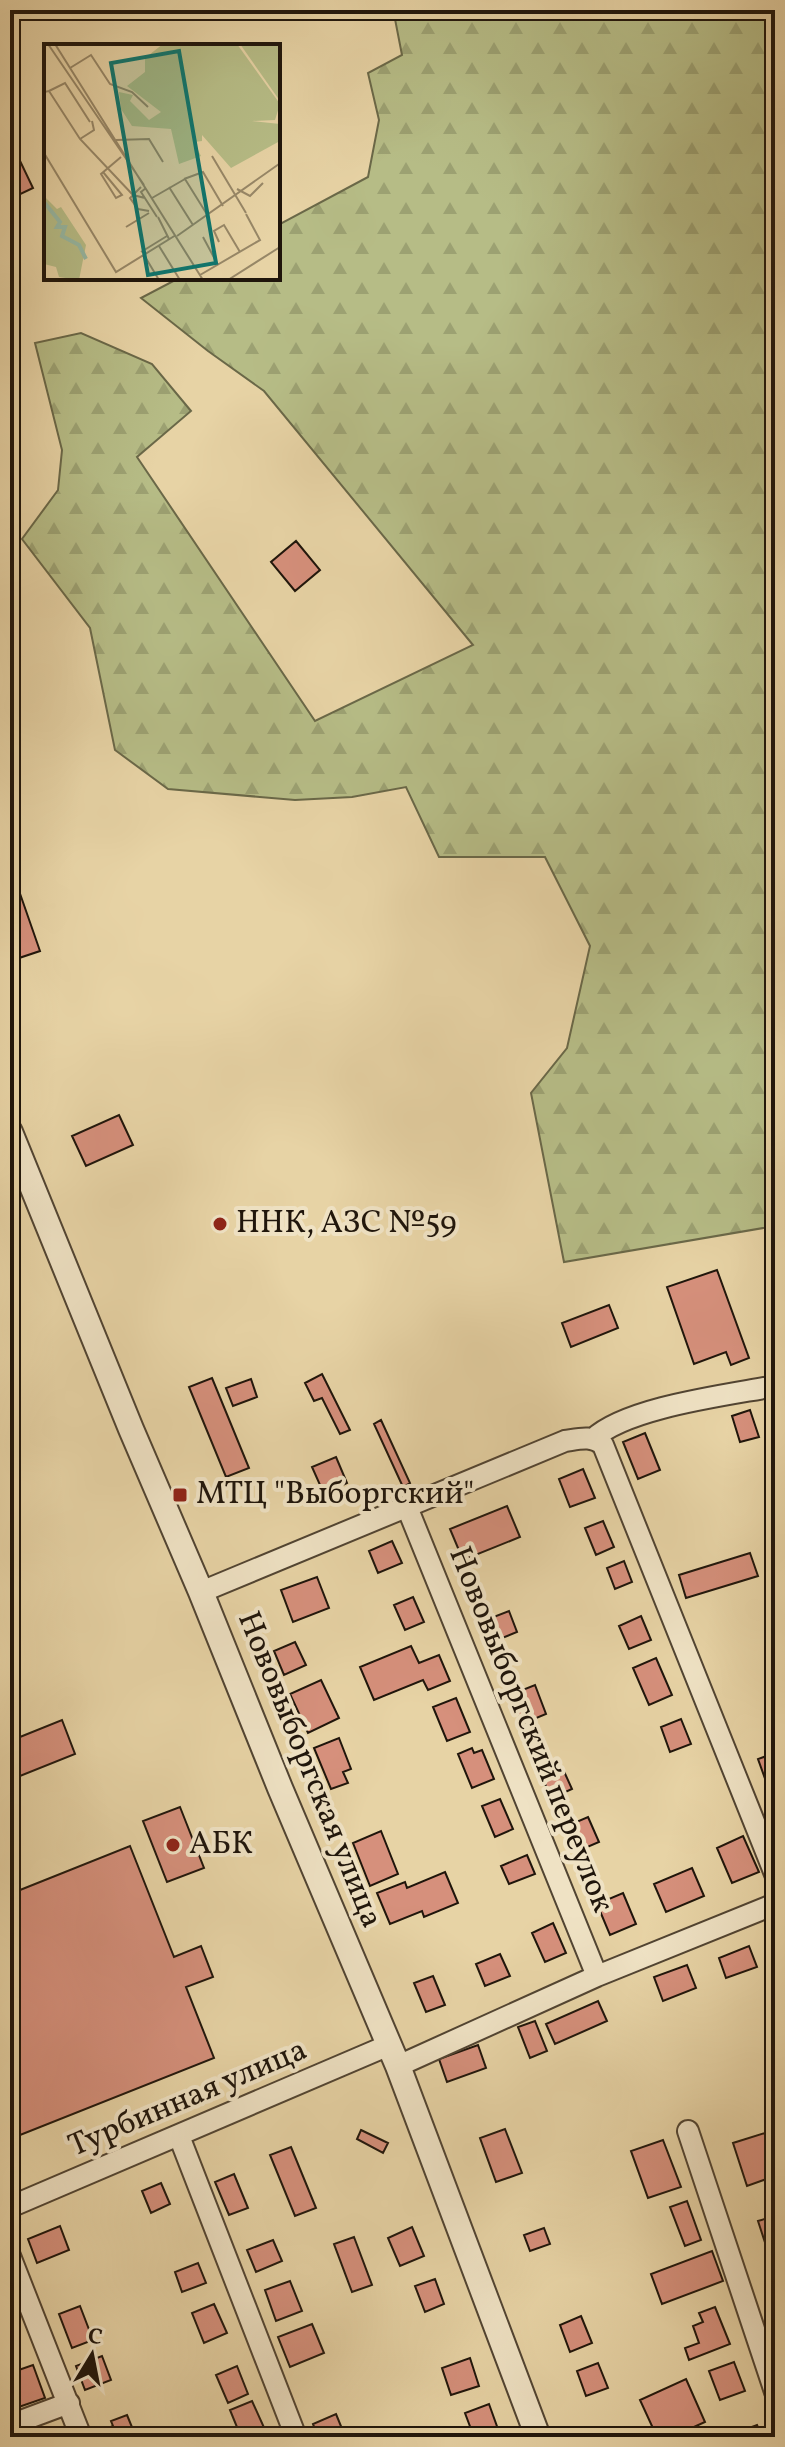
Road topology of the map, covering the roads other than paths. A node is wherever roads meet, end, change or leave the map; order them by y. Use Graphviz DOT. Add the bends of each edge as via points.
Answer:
graph roads {
  1 [pos="10,1132"];
  2 [pos="775,1386"];
  3 [pos="598,1442"];
  4 [pos="407,1507"];
  5 [pos="201,1592"];
  6 [pos="775,1874"];
  7 [pos="775,1904"];
  8 [pos="597,1976"];
  9 [pos="393,2056"];
  10 [pos="688,2131"];
  11 [pos="179,2136"];
  12 [pos="10,2207"];
  13 [pos="10,2256"];
  14 [pos="775,2392"];
  15 [pos="69,2403"];
  16 [pos="10,2425"];
  17 [pos="81,2437"];
  18 [pos="296,2437"];
  19 [pos="538,2437"];
  1 -- 5 [label="street, Нововыборгская улица"];
  2 -- 3 [label="street" via="638,1416 615,1424"];
  3 -- 4 [label="street" via="565,1441"];
  3 -- 6 [label="street"];
  4 -- 5 [label="street"];
  4 -- 8 [label="street, Нововыборгский переулок"];
  5 -- 9 [label="street, Нововыборгская улица"];
  7 -- 8 [label="street, Турбинная улица"];
  8 -- 9 [label="street, Турбинная улица"];
  9 -- 11 [label="street, Турбинная улица"];
  9 -- 19 [label="street, Нововыборгская улица"];
  10 -- 14 [label="street"];
  11 -- 12 [label="street, Турбинная улица"];
  11 -- 18 [label="street"];
  13 -- 15 [label="street"];
  15 -- 16 [label="street"];
  15 -- 17 [label="street"];
}
